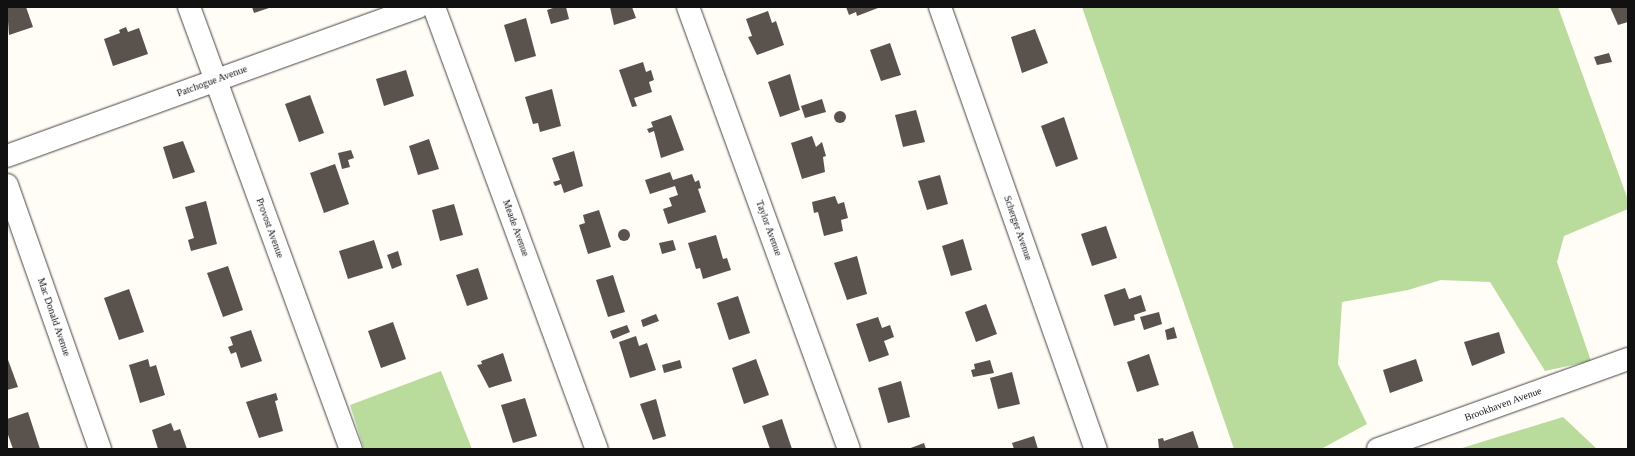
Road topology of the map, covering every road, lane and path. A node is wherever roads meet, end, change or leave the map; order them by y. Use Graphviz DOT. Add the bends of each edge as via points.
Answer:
graph roads {
  1 [pos="189,7"];
  2 [pos="418,7"];
  3 [pos="434,7"];
  4 [pos="688,7"];
  5 [pos="940,7"];
  6 [pos="215,80"];
  7 [pos="7,156"];
  8 [pos="7,185"];
  9 [pos="1628,359"];
  10 [pos="100,449"];
  11 [pos="351,449"];
  12 [pos="596,449"];
  13 [pos="849,449"];
  14 [pos="1096,449"];
  15 [pos="1378,449"];
  1 -- 6 [label="street, Provost Avenue"];
  2 -- 6 [label="street, Patchogue Avenue"];
  3 -- 12 [label="street, Meade Avenue"];
  4 -- 13 [label="street, Taylor Avenue"];
  5 -- 14 [label="street, Scherger Avenue"];
  6 -- 7 [label="street, Patchogue Avenue"];
  6 -- 11 [label="street, Provost Avenue"];
  8 -- 10 [label="street, Mac Donald Avenue"];
  9 -- 15 [label="street, Brookhaven Avenue"];
}
